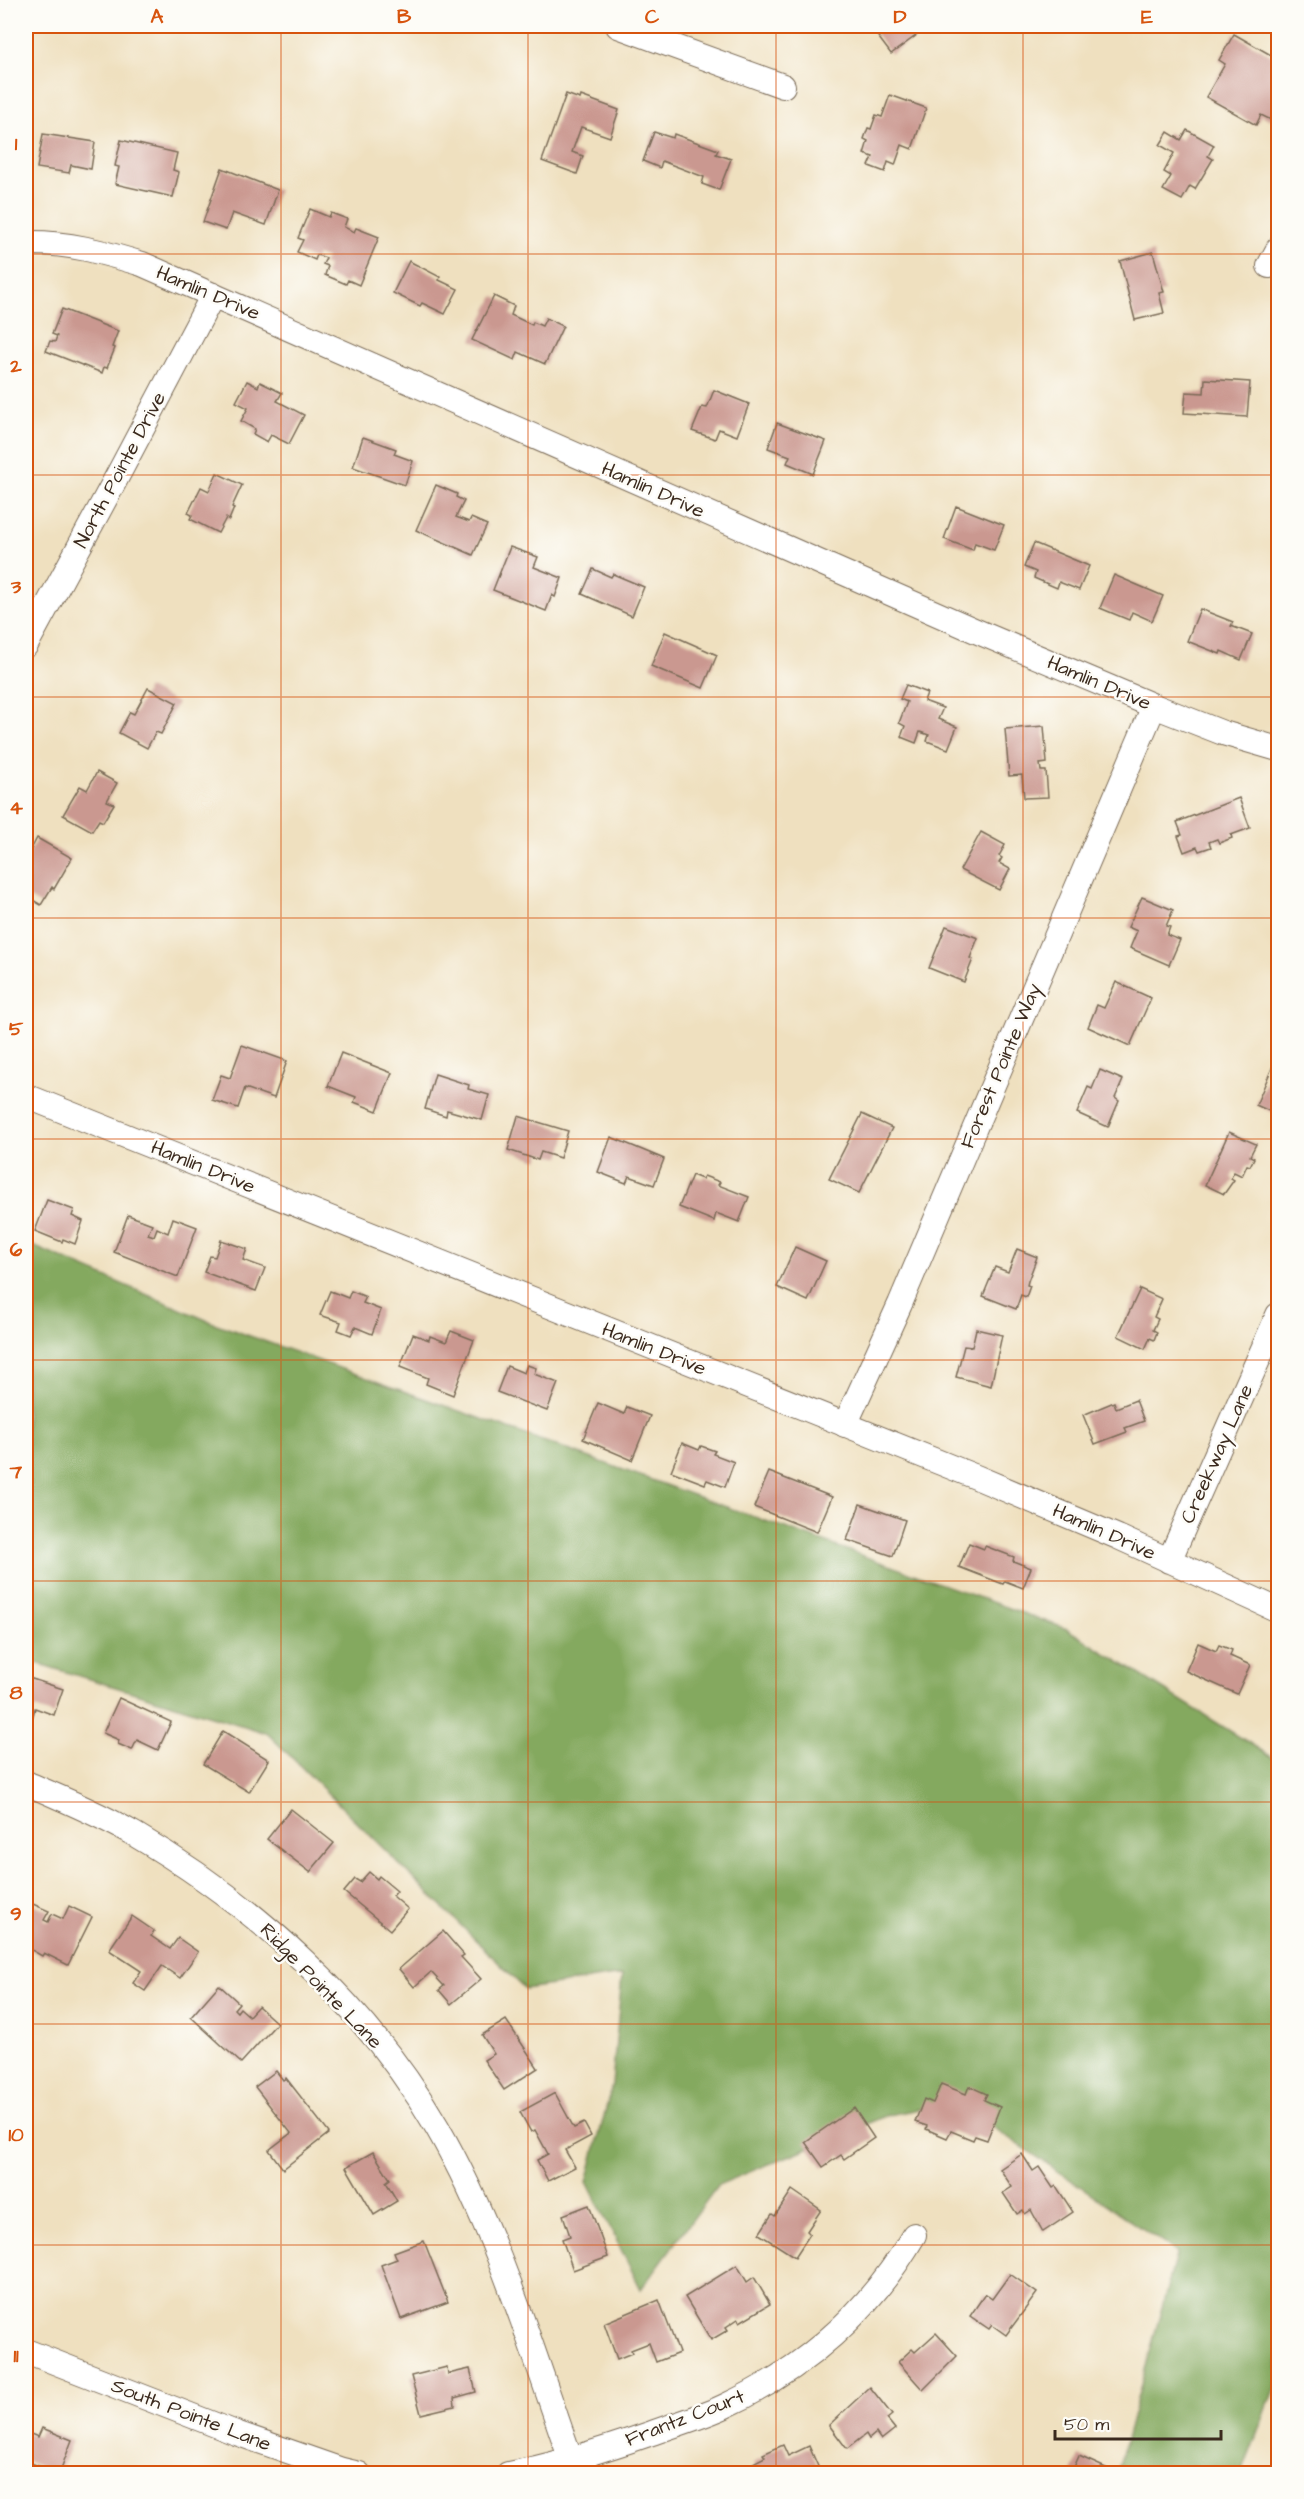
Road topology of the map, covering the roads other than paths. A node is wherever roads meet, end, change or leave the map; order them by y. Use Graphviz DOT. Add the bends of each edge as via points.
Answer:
graph roads {
  1 [pos="618,26"];
  2 [pos="783,86"];
  3 [pos="26,243"];
  4 [pos="213,295"];
  5 [pos="26,645"];
  6 [pos="1154,706"];
  7 [pos="1278,749"];
  8 [pos="26,1096"];
  9 [pos="1278,1315"];
  10 [pos="845,1425"];
  11 [pos="1169,1560"];
  12 [pos="1278,1610"];
  13 [pos="26,1783"];
  14 [pos="914,2235"];
  15 [pos="26,2351"];
  16 [pos="573,2466"];
  17 [pos="359,2474"];
  18 [pos="508,2474"];
  1 -- 2 [label="street"];
  3 -- 4 [label="street, Hamlin Drive" via="94,250 142,264"];
  4 -- 5 [label="street, North Pointe Drive"];
  4 -- 6 [label="street, Hamlin Drive"];
  6 -- 7 [label="street, Hamlin Drive"];
  6 -- 10 [label="street, Forest Pointe Way" via="900,1305"];
  8 -- 10 [label="street, Hamlin Drive"];
  9 -- 11 [label="street, Creekway Lane"];
  10 -- 11 [label="street, Hamlin Drive"];
  11 -- 12 [label="street, Hamlin Drive"];
  13 -- 16 [label="street, Ridge Pointe Lane" via="134,1835 257,1920 309,1967 398,2067 437,2126 470,2190 500,2259"];
  14 -- 16 [label="street, Frantz Court" via="872,2298 807,2358 767,2385 723,2407"];
  15 -- 17 [label="street, South Pointe Lane" via="236,2433"];
  16 -- 18 [label="street"];
}
